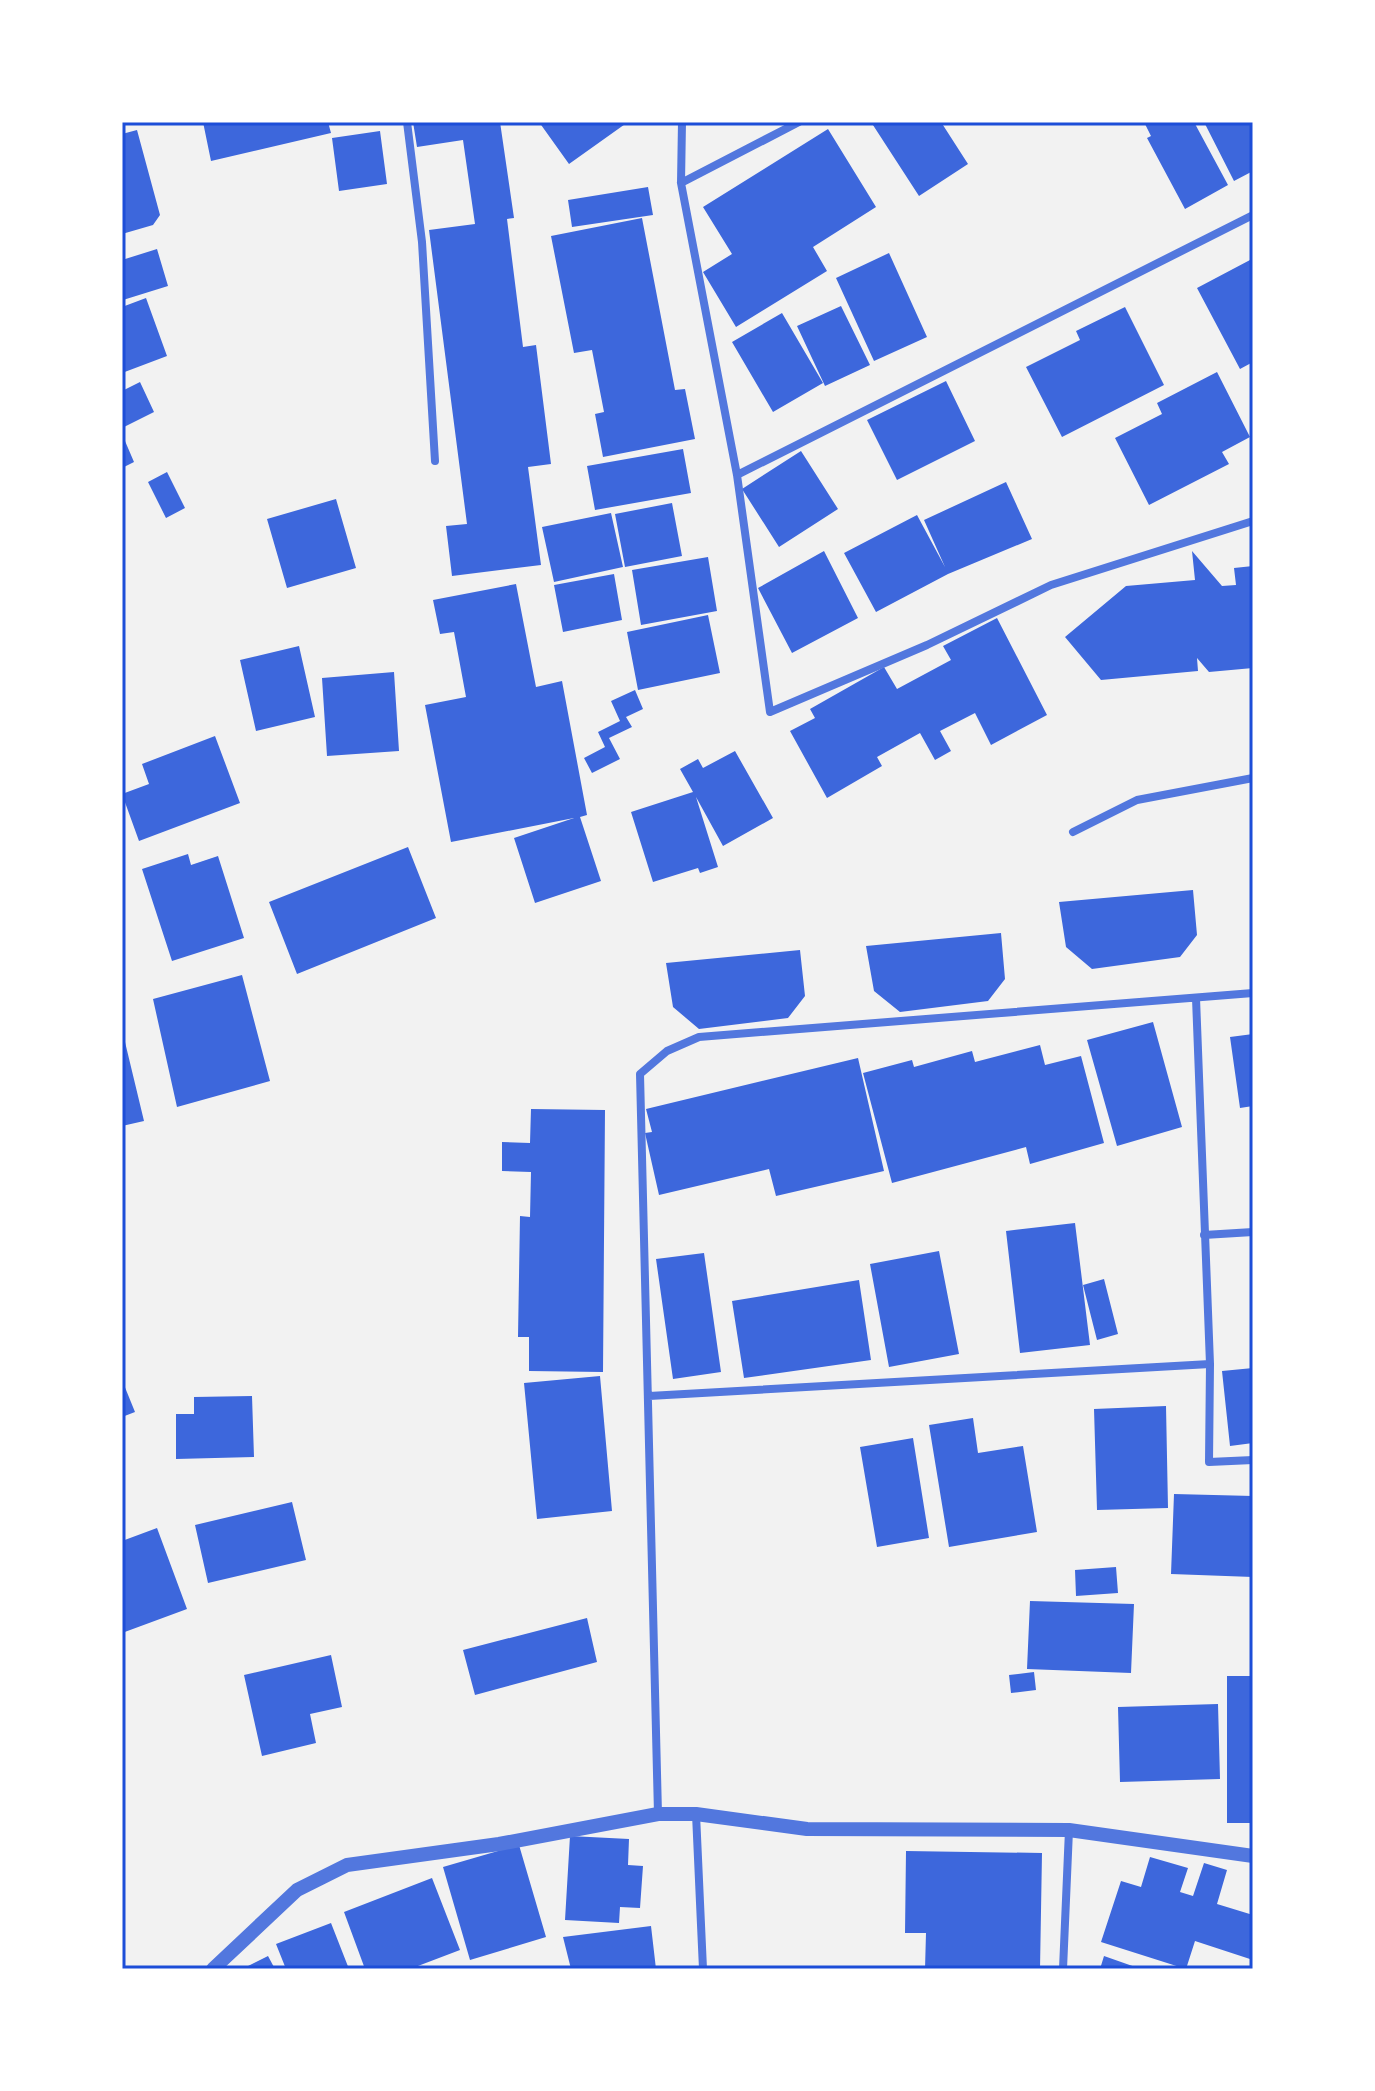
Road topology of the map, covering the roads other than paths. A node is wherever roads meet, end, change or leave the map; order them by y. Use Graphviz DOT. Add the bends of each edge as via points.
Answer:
graph roads {
  1 [pos="407,122"];
  2 [pos="682,122"];
  3 [pos="799,122"];
  4 [pos="681,183"];
  5 [pos="1253,215"];
  6 [pos="435,461"];
  7 [pos="737,475"];
  8 [pos="1253,521"];
  9 [pos="1253,778"];
  10 [pos="1073,832"];
  11 [pos="1253,993"];
  12 [pos="1196,998"];
  13 [pos="1253,1232"];
  14 [pos="1204,1235"];
  15 [pos="1210,1364"];
  16 [pos="649,1396"];
  17 [pos="1253,1460"];
  18 [pos="658,1814"];
  19 [pos="696,1814"];
  20 [pos="1069,1830"];
  21 [pos="1253,1856"];
  22 [pos="213,1969"];
  23 [pos="703,1969"];
  24 [pos="1063,1969"];
  1 -- 6 [label="street" via="422,242"];
  2 -- 4 [label="street"];
  3 -- 4 [label="street"];
  4 -- 7 [label="street"];
  5 -- 7 [label="street"];
  7 -- 8 [label="street" via="770,712 1051,585"];
  9 -- 10 [label="street" via="1137,800"];
  11 -- 12 [label="street"];
  12 -- 14 [label="street"];
  12 -- 16 [label="street" via="699,1037 667,1051 640,1074"];
  13 -- 14 [label="street"];
  14 -- 15 [label="street"];
  15 -- 16 [label="street"];
  15 -- 17 [label="street" via="1209,1462"];
  16 -- 18 [label="street"];
  18 -- 19 [label="street"];
  18 -- 22 [label="street" via="347,1865 297,1890"];
  19 -- 20 [label="street" via="807,1829"];
  19 -- 23 [label="street"];
  20 -- 21 [label="street"];
  20 -- 24 [label="street"];
}
